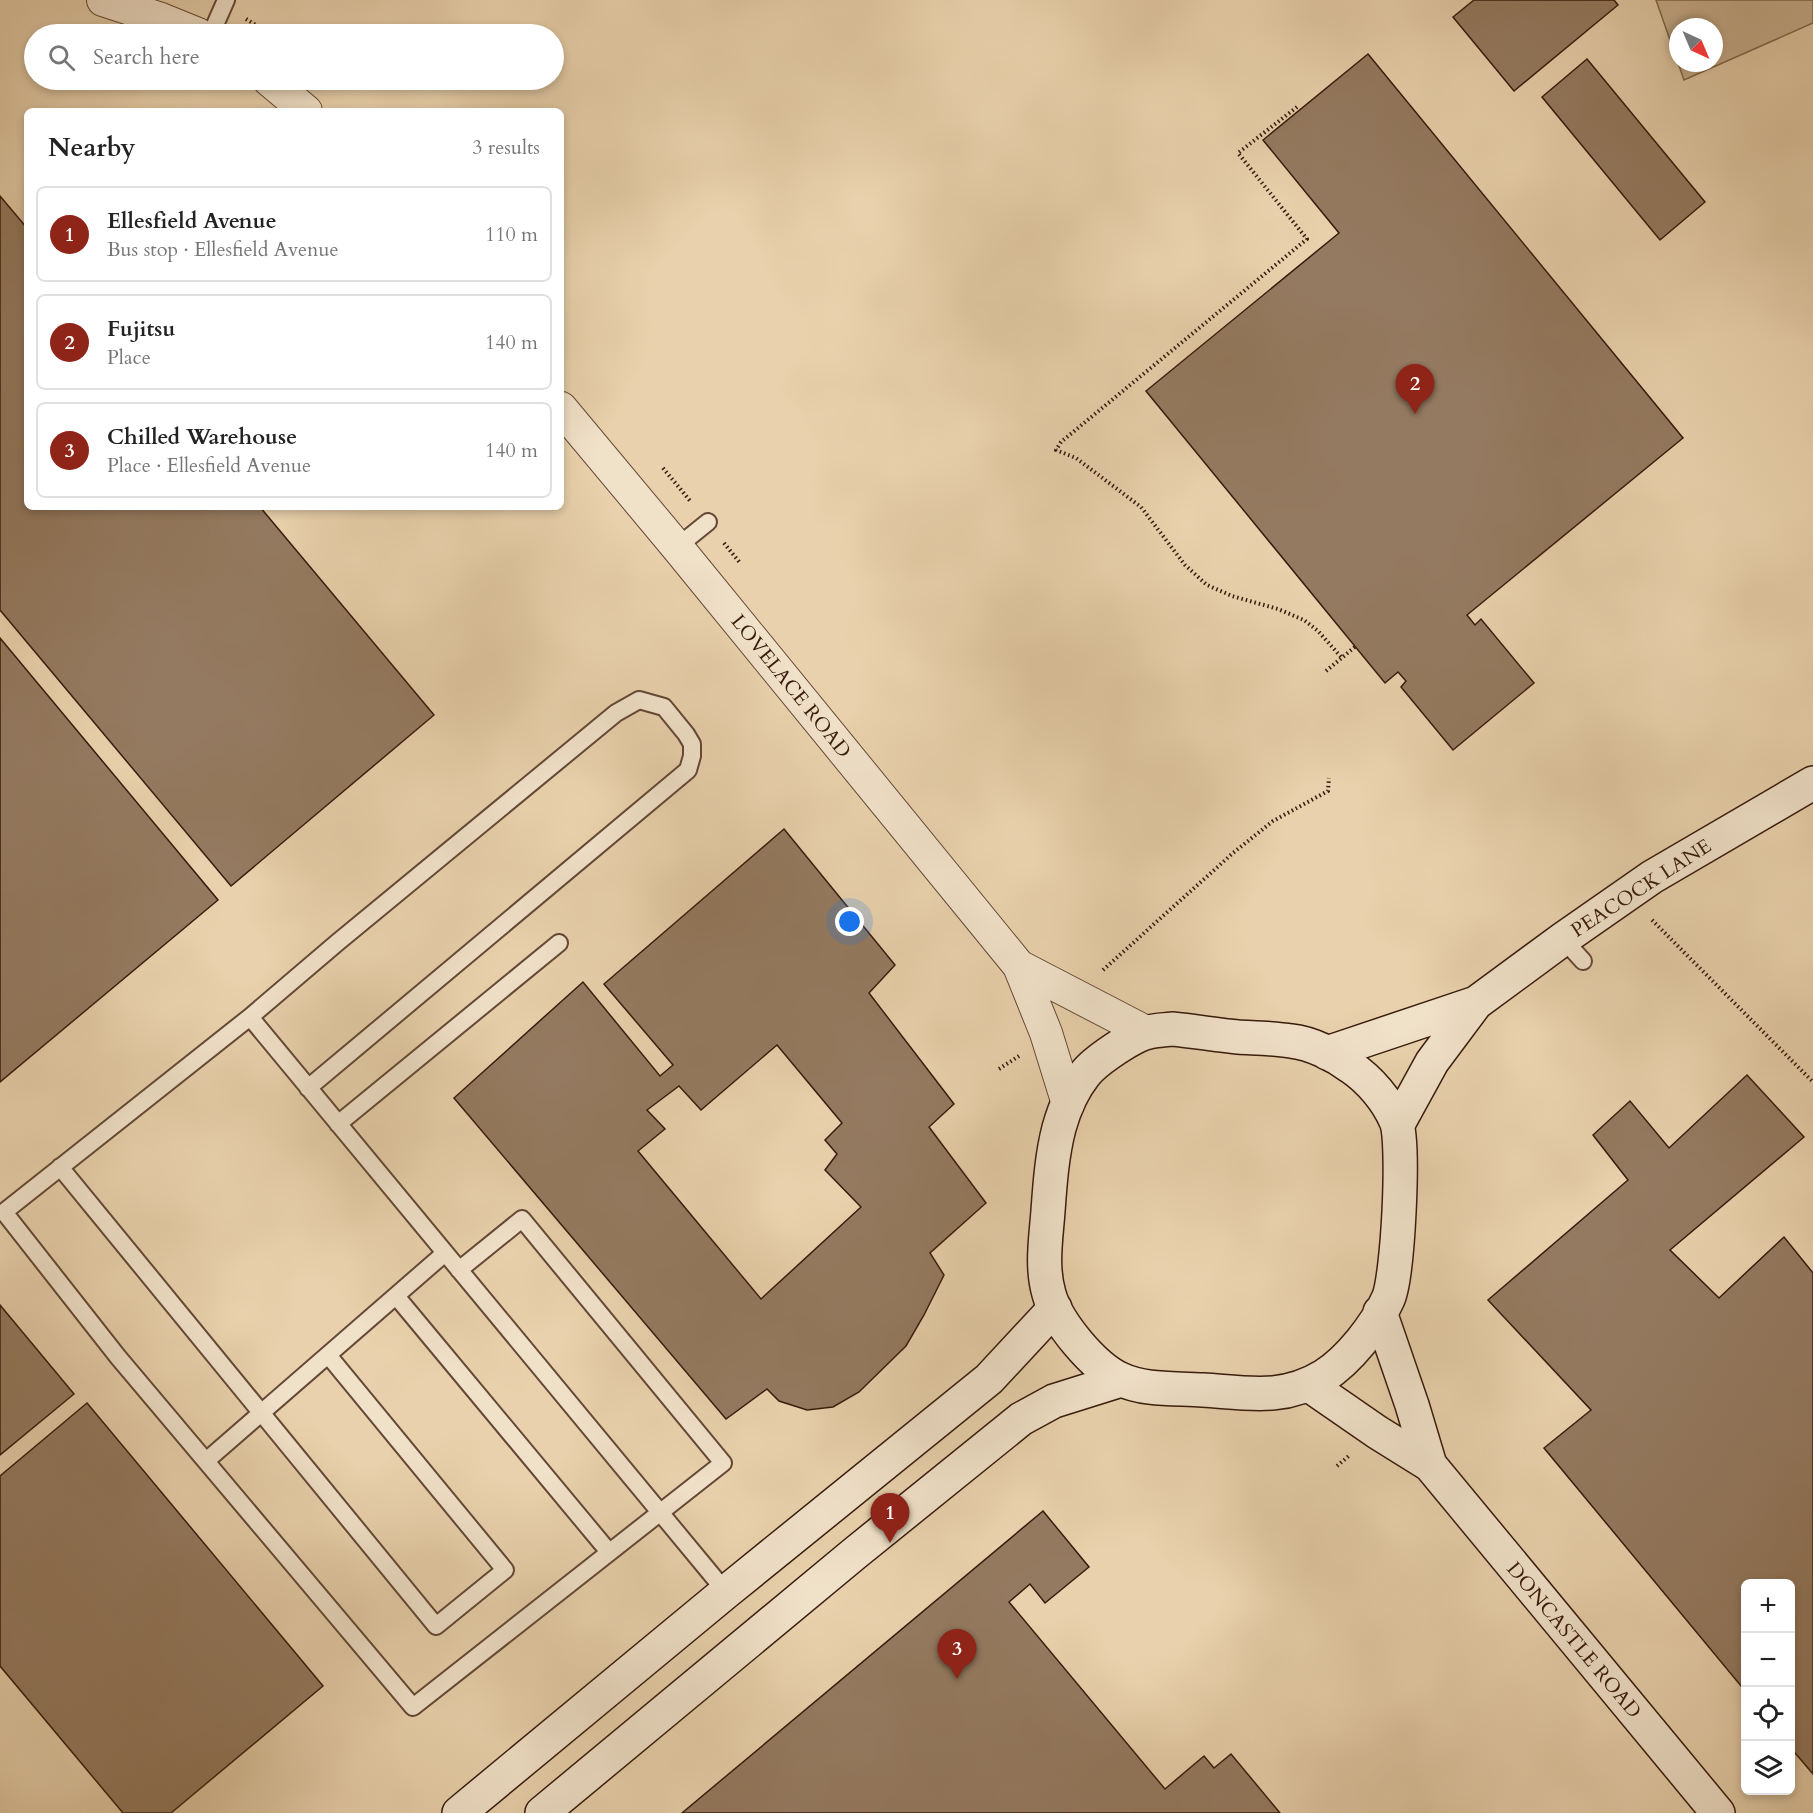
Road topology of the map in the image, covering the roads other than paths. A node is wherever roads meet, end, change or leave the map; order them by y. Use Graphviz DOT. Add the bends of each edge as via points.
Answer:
graph roads {
  1 [pos="103,0"];
  2 [pos="226,0"];
  3 [pos="173,24"];
  4 [pos="215,24"];
  5 [pos="281,90"];
  6 [pos="302,108"];
  7 [pos="564,412"];
  8 [pos="708,522"];
  9 [pos="677,547"];
  10 [pos="1813,783"];
  11 [pos="559,943"];
  12 [pos="1019,966"];
  13 [pos="1476,1003"];
  14 [pos="250,1017"];
  15 [pos="1146,1032"];
  16 [pos="1327,1053"];
  17 [pos="308,1088"];
  18 [pos="1068,1104"];
  19 [pos="338,1124"];
  20 [pos="1398,1124"];
  21 [pos="60,1167"];
  22 [pos="445,1253"];
  23 [pos="459,1270"];
  24 [pos="396,1296"];
  25 [pos="1055,1308"];
  26 [pos="1380,1312"];
  27 [pos="328,1355"];
  28 [pos="1121,1380"];
  29 [pos="1309,1385"];
  30 [pos="261,1413"];
  31 [pos="206,1461"];
  32 [pos="1430,1465"];
  33 [pos="660,1512"];
  34 [pos="609,1552"];
  35 [pos="726,1592"];
  36 [pos="459,1813"];
  37 [pos="542,1813"];
  38 [pos="1718,1813"];
  1 -- 3 [label="street"];
  2 -- 4 [label="lane"];
  5 -- 6 [label="street"];
  7 -- 9 [label="street, LOVELACE ROAD"];
  8 -- 9 [label="lane"];
  9 -- 12 [label="street, LOVELACE ROAD"];
  10 -- 13 [label="street, PEACOCK LANE" via="1652,877 1573,950"];
  11 -- 19 [label="lane"];
  12 -- 15 [label="street, LOVELACE ROAD"];
  12 -- 18 [label="street, LOVELACE ROAD" via="1046,1033"];
  13 -- 16 [label="street, PEACOCK LANE"];
  13 -- 20 [label="street, PEACOCK LANE" via="1432,1062"];
  14 -- 17 [label="lane"];
  14 -- 17 [label="lane" via="616,713 639,700 664,707 692,744 688,770"];
  14 -- 21 [label="lane"];
  15 -- 16 [label="street" via="1172,1029 1294,1041"];
  15 -- 18 [label="street" via="1113,1050 1086,1072"];
  16 -- 20 [label="street" via="1370,1083"];
  17 -- 19 [label="lane"];
  18 -- 25 [label="street" via="1059,1126 1051,1170 1044,1257"];
  19 -- 22 [label="lane"];
  20 -- 26 [label="street" via="1401,1160 1395,1261 1389,1297"];
  21 -- 30 [label="lane"];
  21 -- 31 [label="lane" via="4,1212"];
  22 -- 23 [label="lane"];
  22 -- 24 [label="lane"];
  23 -- 33 [label="lane"];
  23 -- 33 [label="lane" via="522,1220 530,1228 723,1463"];
  24 -- 27 [label="lane"];
  24 -- 34 [label="lane"];
  25 -- 28 [label="street" via="1070,1333 1104,1369"];
  25 -- 35 [label="street" via="989,1379"];
  26 -- 29 [label="street" via="1365,1339 1333,1370"];
  26 -- 32 [label="street, DONCASTLE ROAD"];
  27 -- 30 [label="lane"];
  27 -- 30 [label="lane" via="505,1570 436,1626"];
  28 -- 29 [label="street" via="1144,1386 1266,1395"];
  28 -- 37 [label="street" via="1054,1401 1021,1419"];
  29 -- 32 [label="street, DONCASTLE ROAD"];
  30 -- 31 [label="lane"];
  31 -- 34 [label="lane" via="413,1707"];
  32 -- 38 [label="street, DONCASTLE ROAD"];
  33 -- 34 [label="lane"];
  33 -- 35 [label="lane"];
  35 -- 36 [label="street"];
}
